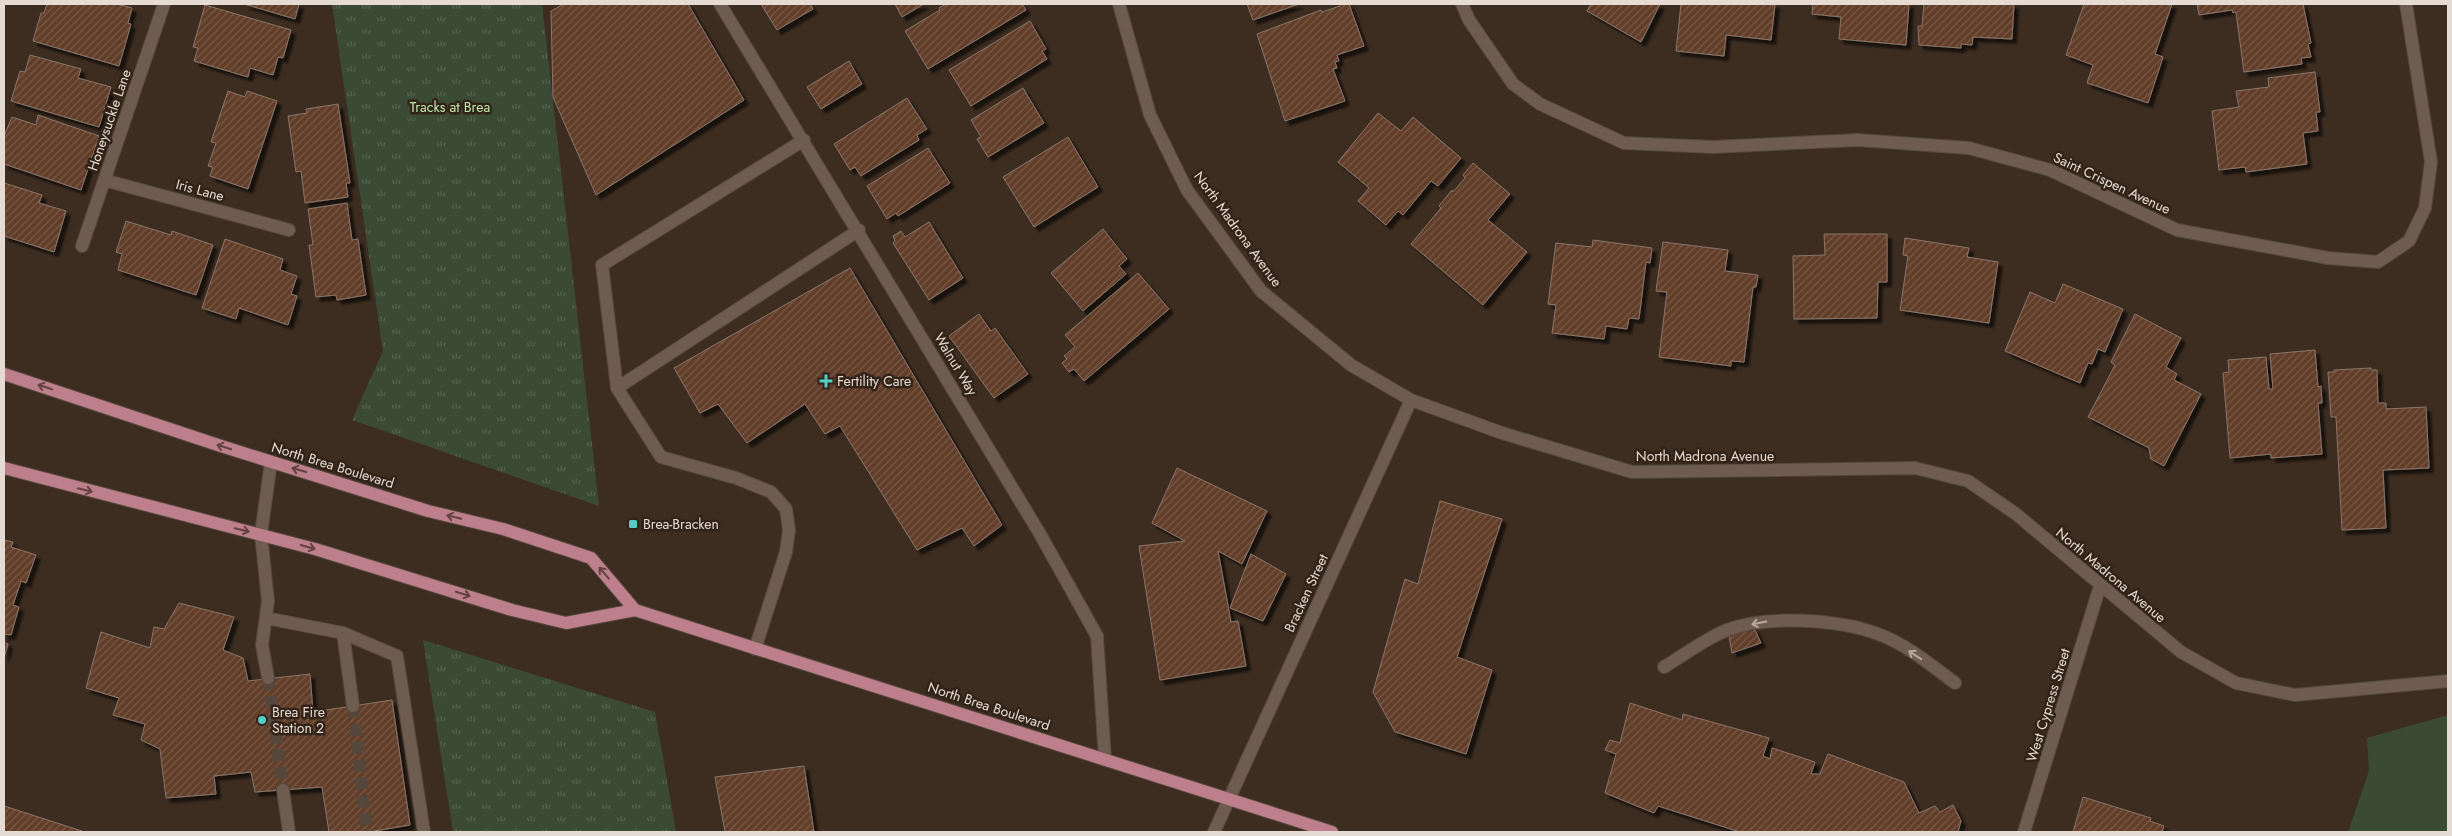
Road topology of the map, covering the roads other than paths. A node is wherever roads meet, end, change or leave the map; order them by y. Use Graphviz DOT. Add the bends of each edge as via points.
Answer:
graph roads {
  1 [pos="164,4"];
  2 [pos="720,4"];
  3 [pos="1119,4"];
  4 [pos="1462,4"];
  5 [pos="2406,4"];
  6 [pos="804,140"];
  7 [pos="104,180"];
  8 [pos="289,230"];
  9 [pos="859,230"];
  10 [pos="82,246"];
  11 [pos="4,374"];
  12 [pos="617,388"];
  13 [pos="1411,400"];
  14 [pos="271,462"];
  15 [pos="4,468"];
  16 [pos="261,534"];
  17 [pos="2100,586"];
  18 [pos="635,610"];
  19 [pos="266,618"];
  20 [pos="343,633"];
  21 [pos="755,649"];
  22 [pos="1664,667"];
  23 [pos="268,678"];
  24 [pos="2448,681"];
  25 [pos="1955,683"];
  26 [pos="353,706"];
  27 [pos="1105,760"];
  28 [pos="283,790"];
  29 [pos="1228,799"];
  30 [pos="289,832"];
  31 [pos="424,832"];
  32 [pos="1214,832"];
  33 [pos="1332,832"];
  34 [pos="2024,832"];
  1 -- 7 [label="street, Honeysuckle Lane"];
  2 -- 6 [label="street, Walnut Way"];
  3 -- 13 [label="street, North Madrona Avenue" via="1150,115 1187,190 1255,283 1351,365"];
  4 -- 5 [label="street, Saint Crispen Avenue" via="1469,20 1513,84 1540,104 1624,143 1713,147 1858,140 1968,148 2050,170 2177,230 2328,258 2378,262 2410,241 2425,208 2431,162"];
  6 -- 9 [label="street, Walnut Way"];
  6 -- 12 [label="street" via="602,265"];
  7 -- 8 [label="street, Iris Lane"];
  7 -- 10 [label="street, Honeysuckle Lane"];
  9 -- 12 [label="street"];
  9 -- 27 [label="street, Walnut Way" via="1097,636"];
  14 -- 11 [label="main road, North Brea Boulevard, one-way"];
  12 -- 21 [label="street" via="661,457 736,478 771,492 786,509 789,530 786,552"];
  13 -- 17 [label="street, North Madrona Avenue" via="1502,433 1632,472 1914,468 1968,481 2016,514"];
  13 -- 29 [label="street, Bracken Street"];
  14 -- 16 [label="street"];
  18 -- 14 [label="main road, North Brea Boulevard, one-way" via="591,558"];
  15 -- 16 [label="main road, North Brea Boulevard, one-way"];
  16 -- 18 [label="main road, North Brea Boulevard, one-way" via="512,610 566,623"];
  16 -- 19 [label="street" via="268,602"];
  17 -- 24 [label="street, North Madrona Avenue" via="2181,652 2236,683 2295,695"];
  17 -- 34 [label="street, West Cypress Street"];
  18 -- 21 [label="main road, North Brea Boulevard"];
  19 -- 20 [label="street"];
  19 -- 23 [label="street" via="262,645"];
  20 -- 26 [label="street"];
  20 -- 31 [label="street" via="397,656"];
  21 -- 27 [label="main road, North Brea Boulevard"];
  25 -- 22 [label="street, one-way" via="1914,653 1878,634 1832,624 1769,621 1727,630"];
  27 -- 29 [label="main road, North Brea Boulevard"];
  28 -- 30 [label="street"];
  29 -- 32 [label="street, Bracken Street"];
  29 -- 33 [label="main road, North Brea Boulevard"];
}
